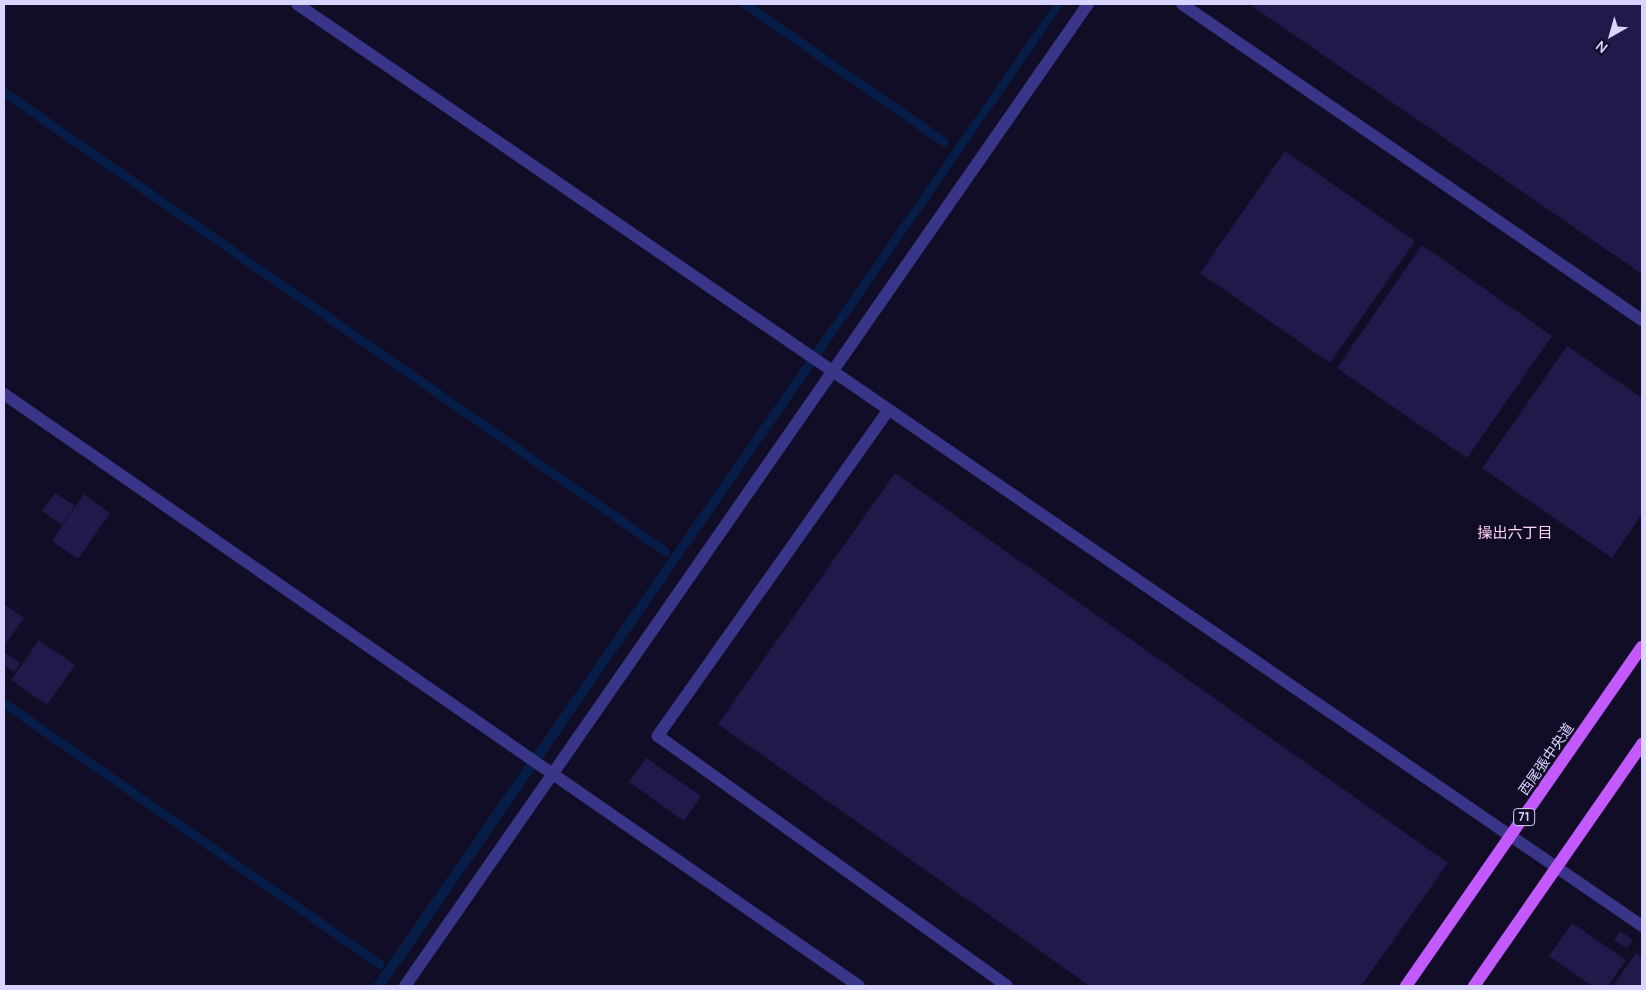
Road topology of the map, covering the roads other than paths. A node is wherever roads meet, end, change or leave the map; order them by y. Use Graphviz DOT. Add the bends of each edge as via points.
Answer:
graph roads {
  1 [pos="297,4"];
  2 [pos="1088,4"];
  3 [pos="1182,4"];
  4 [pos="1642,320"];
  5 [pos="833,375"];
  6 [pos="4,394"];
  7 [pos="887,412"];
  8 [pos="1642,647"];
  9 [pos="1642,744"];
  10 [pos="554,774"];
  11 [pos="1510,837"];
  12 [pos="1556,868"];
  13 [pos="1642,926"];
  14 [pos="405,986"];
  15 [pos="859,986"];
  16 [pos="1007,986"];
  17 [pos="1406,986"];
  18 [pos="1474,986"];
  1 -- 5 [label="street"];
  2 -- 5 [label="street"];
  3 -- 4 [label="street"];
  5 -- 7 [label="street"];
  5 -- 10 [label="street"];
  6 -- 10 [label="street"];
  7 -- 11 [label="street"];
  7 -- 16 [label="street" via="658,736"];
  8 -- 11 [label="main road, 西尾張中央道 / 71"];
  9 -- 12 [label="main road"];
  10 -- 14 [label="street"];
  10 -- 15 [label="street"];
  11 -- 12 [label="street"];
  11 -- 17 [label="main road, 西尾張中央道 / 71"];
  12 -- 13 [label="street"];
  12 -- 18 [label="main road"];
}
